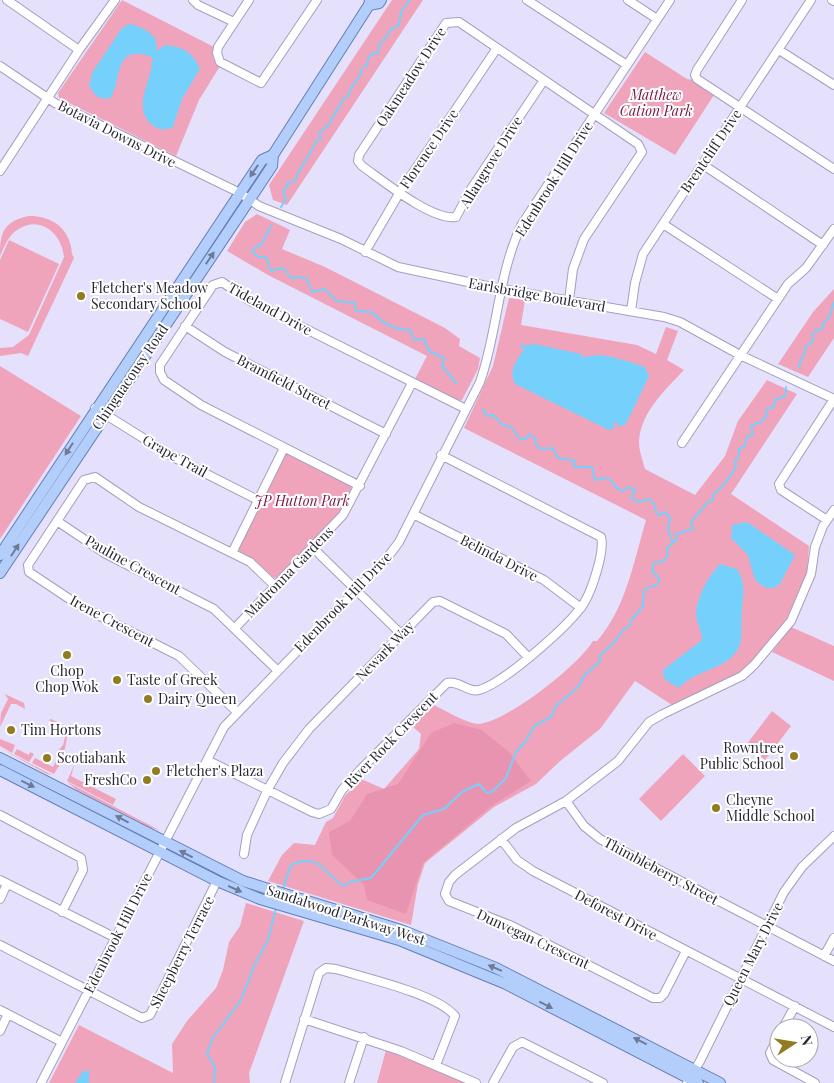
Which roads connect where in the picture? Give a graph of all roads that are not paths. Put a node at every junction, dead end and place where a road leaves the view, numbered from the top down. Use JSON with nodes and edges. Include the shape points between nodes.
{"nodes":[{"id":1,"x":7,"y":0,"type":"edge"},
{"id":2,"x":115,"y":0,"type":"edge"},
{"id":3,"x":193,"y":0,"type":"edge"},
{"id":4,"x":249,"y":0,"type":"edge"},
{"id":5,"x":317,"y":0,"type":"edge"},
{"id":6,"x":381,"y":0,"type":"edge"},
{"id":7,"x":527,"y":0,"type":"edge"},
{"id":8,"x":628,"y":0,"type":"edge"},
{"id":9,"x":670,"y":0,"type":"edge"},
{"id":10,"x":742,"y":0,"type":"edge"},
{"id":11,"x":811,"y":0,"type":"edge"},
{"id":12,"x":369,"y":3,"type":"edge"},
{"id":13,"x":657,"y":19,"type":"junction"},
{"id":14,"x":234,"y":22,"type":"junction"},
{"id":15,"x":497,"y":48,"type":"junction"},
{"id":16,"x":79,"y":50,"type":"junction"},
{"id":17,"x":779,"y":50,"type":"junction"},
{"id":18,"x":626,"y":65,"type":"junction"},
{"id":19,"x":0,"y":66,"type":"edge"},
{"id":20,"x":544,"y":80,"type":"junction"},
{"id":21,"x":834,"y":85,"type":"edge"},
{"id":22,"x":47,"y":99,"type":"junction"},
{"id":23,"x":740,"y":107,"type":"junction"},
{"id":24,"x":594,"y":115,"type":"junction"},
{"id":25,"x":273,"y":154,"type":"junction"},
{"id":26,"x":702,"y":164,"type":"junction"},
{"id":27,"x":834,"y":169,"type":"edge"},
{"id":28,"x":0,"y":171,"type":"edge"},
{"id":29,"x":400,"y":192,"type":"junction"},
{"id":30,"x":240,"y":193,"type":"junction"},
{"id":31,"x":249,"y":199,"type":"junction"},
{"id":32,"x":663,"y":224,"type":"junction"},
{"id":33,"x":834,"y":229,"type":"edge"},
{"id":34,"x":824,"y":245,"type":"junction"},
{"id":35,"x":365,"y":252,"type":"junction"},
{"id":36,"x":503,"y":289,"type":"junction"},
{"id":37,"x":778,"y":299,"type":"junction"},
{"id":38,"x":569,"y":300,"type":"junction"},
{"id":39,"x":630,"y":311,"type":"junction"},
{"id":40,"x":185,"y":326,"type":"junction"},
{"id":41,"x":740,"y":355,"type":"junction"},
{"id":42,"x":412,"y":383,"type":"junction"},
{"id":43,"x":834,"y":399,"type":"edge"},
{"id":44,"x":95,"y":408,"type":"junction"},
{"id":45,"x":466,"y":409,"type":"junction"},
{"id":46,"x":105,"y":415,"type":"junction"},
{"id":47,"x":386,"y":434,"type":"junction"},
{"id":48,"x":682,"y":443,"type":"dead end"},
{"id":49,"x":284,"y":448,"type":"junction"},
{"id":50,"x":441,"y":456,"type":"junction"},
{"id":51,"x":360,"y":486,"type":"junction"},
{"id":52,"x":258,"y":500,"type":"junction"},
{"id":53,"x":834,"y":510,"type":"edge"},
{"id":54,"x":413,"y":514,"type":"junction"},
{"id":55,"x":827,"y":520,"type":"junction"},
{"id":56,"x":57,"y":521,"type":"junction"},
{"id":57,"x":312,"y":547,"type":"junction"},
{"id":58,"x":232,"y":553,"type":"junction"},
{"id":59,"x":0,"y":555,"type":"edge"},
{"id":60,"x":0,"y":573,"type":"edge"},
{"id":61,"x":275,"y":586,"type":"junction"},
{"id":62,"x":356,"y":589,"type":"junction"},
{"id":63,"x":581,"y":608,"type":"junction"},
{"id":64,"x":235,"y":628,"type":"junction"},
{"id":65,"x":400,"y":634,"type":"junction"},
{"id":66,"x":528,"y":657,"type":"junction"},
{"id":67,"x":277,"y":670,"type":"junction"},
{"id":68,"x":237,"y":712,"type":"junction"},
{"id":69,"x":0,"y":758,"type":"edge"},
{"id":70,"x":207,"y":760,"type":"junction"},
{"id":71,"x":0,"y":770,"type":"edge"},
{"id":72,"x":268,"y":789,"type":"junction"},
{"id":73,"x":566,"y":801,"type":"junction"},
{"id":74,"x":1,"y":818,"type":"edge"},
{"id":75,"x":834,"y":836,"type":"edge"},
{"id":76,"x":501,"y":839,"type":"junction"},
{"id":77,"x":162,"y":847,"type":"junction"},
{"id":78,"x":244,"y":854,"type":"dead end"},
{"id":79,"x":217,"y":881,"type":"junction"},
{"id":80,"x":4,"y":882,"type":"edge"},
{"id":81,"x":0,"y":899,"type":"edge"},
{"id":82,"x":306,"y":907,"type":"junction"},
{"id":83,"x":62,"y":912,"type":"junction"},
{"id":84,"x":766,"y":926,"type":"junction"},
{"id":85,"x":116,"y":938,"type":"junction"},
{"id":86,"x":834,"y":938,"type":"edge"},
{"id":87,"x":0,"y":945,"type":"edge"},
{"id":88,"x":686,"y":951,"type":"junction"},
{"id":89,"x":824,"y":956,"type":"junction"},
{"id":90,"x":834,"y":961,"type":"edge"},
{"id":91,"x":741,"y":978,"type":"junction"},
{"id":92,"x":90,"y":989,"type":"junction"},
{"id":93,"x":795,"y":1006,"type":"junction"},
{"id":94,"x":0,"y":1010,"type":"edge"},
{"id":95,"x":8,"y":1014,"type":"junction"},
{"id":96,"x":788,"y":1018,"type":"edge"},
{"id":97,"x":304,"y":1019,"type":"junction"},
{"id":98,"x":834,"y":1027,"type":"edge"},
{"id":99,"x":0,"y":1031,"type":"edge"},
{"id":100,"x":364,"y":1038,"type":"junction"},
{"id":101,"x":62,"y":1042,"type":"junction"},
{"id":102,"x":436,"y":1065,"type":"junction"},
{"id":103,"x":787,"y":1068,"type":"edge"},
{"id":104,"x":693,"y":1078,"type":"edge"},
{"id":105,"x":41,"y":1083,"type":"edge"},
{"id":106,"x":285,"y":1083,"type":"edge"},
{"id":107,"x":349,"y":1083,"type":"edge"},
{"id":108,"x":476,"y":1083,"type":"edge"},
{"id":109,"x":493,"y":1083,"type":"edge"},
{"id":110,"x":603,"y":1083,"type":"edge"},
{"id":111,"x":720,"y":1083,"type":"edge"},
{"id":112,"x":814,"y":1083,"type":"edge"}],
"edges":[{"from":1,"to":16,"type":"street"},
{"from":2,"to":16,"type":"street"},
{"from":3,"to":14,"type":"street"},
{"from":4,"to":14,"type":"street"},
{"from":5,"to":14,"type":"street","via":[[261,82],[218,58],[218,47]]},
{"from":6,"to":12,"type":"main road","name":"Chinguacousy Road"},
{"from":7,"to":18,"type":"street"},
{"from":8,"to":13,"type":"street"},
{"from":9,"to":13,"type":"street","name":"Edenbrook Hill Drive"},
{"from":10,"to":23,"type":"street","via":[[695,75]]},
{"from":11,"to":17,"type":"street","name":"Brentcliff Drive"},
{"from":12,"to":25,"type":"main road","name":"Chinguacousy Road"},
{"from":13,"to":18,"type":"street","name":"Edenbrook Hill Drive"},
{"from":15,"to":20,"type":"street","name":"Oakmeadow Drive"},
{"from":15,"to":29,"type":"street","name":"Florence Drive"},
{"from":15,"to":29,"type":"street","name":"Oakmeadow Drive","via":[[459,22],[446,23],[359,155],[358,161],[362,166]]},
{"from":16,"to":22,"type":"street"},
{"from":17,"to":21,"type":"street"},
{"from":17,"to":23,"type":"street","name":"Brentcliff Drive"},
{"from":18,"to":24,"type":"street","name":"Edenbrook Hill Drive"},
{"from":19,"to":22,"type":"street","name":"Botavia Downs Drive"},
{"from":20,"to":24,"type":"street","name":"Oakmeadow Drive"},
{"from":20,"to":29,"type":"street","name":"Allangrove Drive","via":[[471,189],[456,217],[437,214]]},
{"from":22,"to":28,"type":"street"},
{"from":22,"to":30,"type":"street","name":"Botavia Downs Drive"},
{"from":23,"to":26,"type":"street","name":"Brentcliff Drive"},
{"from":23,"to":27,"type":"street"},
{"from":24,"to":36,"type":"street","name":"Edenbrook Hill Drive","via":[[522,224],[512,248]]},
{"from":24,"to":38,"type":"street","name":"Oakmeadow Drive","via":[[638,144],[642,152],[584,239],[573,269]]},
{"from":25,"to":30,"type":"main road","name":"Chinguacousy Road","one_way":true,"via":[[262,160]]},
{"from":25,"to":31,"type":"main road","name":"Chinguacousy Road","via":[[272,166]]},
{"from":26,"to":32,"type":"street","name":"Brentcliff Drive"},
{"from":26,"to":34,"type":"street"},
{"from":29,"to":35,"type":"street","name":"Florence Drive"},
{"from":30,"to":31,"type":"street","name":"Earlsbridge Boulevard"},
{"from":30,"to":44,"type":"main road","name":"Chinguacousy Road"},
{"from":31,"to":35,"type":"street","name":"Earlsbridge Boulevard"},
{"from":46,"to":31,"type":"main road","name":"Chinguacousy Road","one_way":true},
{"from":32,"to":37,"type":"street"},
{"from":32,"to":39,"type":"street","name":"Brentcliff Drive","via":[[643,254]]},
{"from":33,"to":34,"type":"street"},
{"from":34,"to":37,"type":"street"},
{"from":35,"to":36,"type":"street","name":"Earlsbridge Boulevard","via":[[420,274]]},
{"from":36,"to":38,"type":"street","name":"Earlsbridge Boulevard"},
{"from":36,"to":45,"type":"street","name":"Edenbrook Hill Drive","via":[[488,360]]},
{"from":37,"to":41,"type":"street"},
{"from":38,"to":39,"type":"street","name":"Earlsbridge Boulevard"},
{"from":39,"to":41,"type":"street","name":"Earlsbridge Boulevard","via":[[680,322]]},
{"from":40,"to":42,"type":"street","name":"Tideland Drive","via":[[213,285],[222,282],[250,301]]},
{"from":40,"to":47,"type":"street","name":"Bramfield Street","via":[[225,352]]},
{"from":40,"to":49,"type":"street","name":"Tideland Drive","via":[[160,365],[164,380],[201,405]]},
{"from":41,"to":43,"type":"street","name":"Earlsbridge Boulevard"},
{"from":41,"to":48,"type":"street"},
{"from":42,"to":45,"type":"street","name":"Tideland Drive"},
{"from":42,"to":47,"type":"street","name":"Madronna Gardens"},
{"from":43,"to":55,"type":"street","via":[[779,484],[781,490]]},
{"from":44,"to":46,"type":"street","name":"Grape Trail"},
{"from":44,"to":59,"type":"main road","name":"Chinguacousy Road","one_way":true},
{"from":45,"to":50,"type":"street","name":"Edenbrook Hill Drive"},
{"from":46,"to":52,"type":"street","name":"Grape Trail","via":[[175,458]]},
{"from":60,"to":46,"type":"main road","name":"Chinguacousy Road","one_way":true},
{"from":47,"to":51,"type":"street","name":"Madronna Gardens"},
{"from":49,"to":51,"type":"street","name":"Tideland Drive"},
{"from":49,"to":52,"type":"street"},
{"from":50,"to":54,"type":"street","name":"Edenbrook Hill Drive"},
{"from":50,"to":63,"type":"street","name":"River Rock Crescent","via":[[601,537],[603,545],[594,579]]},
{"from":51,"to":57,"type":"street","name":"Madronna Gardens","via":[[343,515]]},
{"from":52,"to":58,"type":"street"},
{"from":53,"to":55,"type":"street","name":"Dunvegan Crescent"},
{"from":54,"to":62,"type":"street","name":"Edenbrook Hill Drive","via":[[399,542]]},
{"from":54,"to":63,"type":"street","name":"Belinda Drive","via":[[544,580]]},
{"from":55,"to":73,"type":"street","name":"Dunvegan Crescent","via":[[815,547],[809,581],[791,621],[754,665],[742,676],[649,722],[618,761]]},
{"from":56,"to":58,"type":"street","via":[[84,480],[95,477],[139,507]]},
{"from":56,"to":64,"type":"street","name":"Pauline Crescent","via":[[106,554],[214,609]]},
{"from":56,"to":68,"type":"street","name":"Irene Crescent","via":[[28,565],[29,572],[80,606],[179,656]]},
{"from":57,"to":61,"type":"street","name":"Madronna Gardens"},
{"from":57,"to":62,"type":"street"},
{"from":58,"to":61,"type":"street","via":[[250,562]]},
{"from":61,"to":64,"type":"street","name":"Madronna Gardens"},
{"from":62,"to":65,"type":"street"},
{"from":62,"to":67,"type":"street","name":"Edenbrook Hill Drive"},
{"from":63,"to":66,"type":"street","name":"River Rock Crescent"},
{"from":64,"to":67,"type":"street","name":"Pauline Crescent"},
{"from":65,"to":66,"type":"street","name":"Newark Way","via":[[433,602],[440,601],[506,634]]},
{"from":65,"to":72,"type":"street","name":"Newark Way","via":[[309,729]]},
{"from":66,"to":72,"type":"street","name":"River Rock Crescent","via":[[481,689],[472,690],[456,682],[447,683],[360,770],[326,813],[312,812]]},
{"from":67,"to":68,"type":"street","name":"Edenbrook Hill Drive"},
{"from":68,"to":70,"type":"street","name":"Edenbrook Hill Drive","via":[[221,732]]},
{"from":77,"to":69,"type":"main road","name":"Sandalwood Parkway West","one_way":true},
{"from":70,"to":72,"type":"street","name":"River Rock Crescent"},
{"from":70,"to":77,"type":"street","name":"Edenbrook Hill Drive"},
{"from":71,"to":77,"type":"main road","name":"Sandalwood Parkway West","one_way":true},
{"from":72,"to":78,"type":"street","name":"Newark Way","via":[[247,835]]},
{"from":73,"to":76,"type":"street","name":"Dunvegan Crescent"},
{"from":73,"to":84,"type":"street","name":"Thimbleberry Street","via":[[584,826],[600,839]]},
{"from":74,"to":83,"type":"street","via":[[82,858],[83,870]]},
{"from":75,"to":84,"type":"street","name":"Queen Mary Drive","via":[[794,878]]},
{"from":76,"to":88,"type":"street","name":"Deforest Drive","via":[[517,860],[533,871]]},
{"from":76,"to":88,"type":"street","name":"Dunvegan Crescent","via":[[449,882],[445,894],[449,901],[512,926],[653,998],[664,994]]},
{"from":77,"to":79,"type":"main road","name":"Sandalwood Parkway West"},
{"from":82,"to":77,"type":"main road","name":"Sandalwood Parkway West","one_way":true},
{"from":77,"to":85,"type":"street","name":"Edenbrook Hill Drive"},
{"from":79,"to":82,"type":"main road","name":"Sandalwood Parkway West","one_way":true,"via":[[260,899]]},
{"from":79,"to":92,"type":"street","name":"Sheepberry Terrace","via":[[150,1015],[142,1018]]},
{"from":80,"to":81,"type":"street"},
{"from":80,"to":83,"type":"street"},
{"from":82,"to":104,"type":"main road","name":"Sandalwood Parkway West","via":[[402,930],[496,968]]},
{"from":83,"to":85,"type":"street"},
{"from":84,"to":89,"type":"street","name":"Thimbleberry Street"},
{"from":84,"to":91,"type":"street","name":"Queen Mary Drive"},
{"from":85,"to":92,"type":"street","name":"Edenbrook Hill Drive"},
{"from":86,"to":89,"type":"street"},
{"from":87,"to":92,"type":"street","name":"Sheepberry Terrace"},
{"from":88,"to":91,"type":"street","name":"Deforest Drive"},
{"from":89,"to":90,"type":"street","name":"Thimbleberry Street"},
{"from":91,"to":93,"type":"street","name":"Deforest Drive"},
{"from":91,"to":104,"type":"street","name":"Queen Mary Drive"},
{"from":92,"to":101,"type":"street","name":"Edenbrook Hill Drive"},
{"from":93,"to":96,"type":"street"},
{"from":93,"to":98,"type":"street","name":"Deforest Drive"},
{"from":94,"to":95,"type":"street"},
{"from":95,"to":99,"type":"street"},
{"from":95,"to":101,"type":"street"},
{"from":97,"to":100,"type":"street"},
{"from":97,"to":102,"type":"street","via":[[319,973],[326,968],[399,988],[448,1008],[455,1016]]},
{"from":97,"to":106,"type":"street"},
{"from":100,"to":102,"type":"street"},
{"from":100,"to":107,"type":"street"},
{"from":101,"to":105,"type":"street","name":"Edenbrook Hill Drive"},
{"from":102,"to":108,"type":"street"},
{"from":103,"to":112,"type":"street"},
{"from":104,"to":111,"type":"main road","name":"Sandalwood Parkway West"},
{"from":109,"to":110,"type":"street","via":[[513,1047],[522,1042]]}]}
